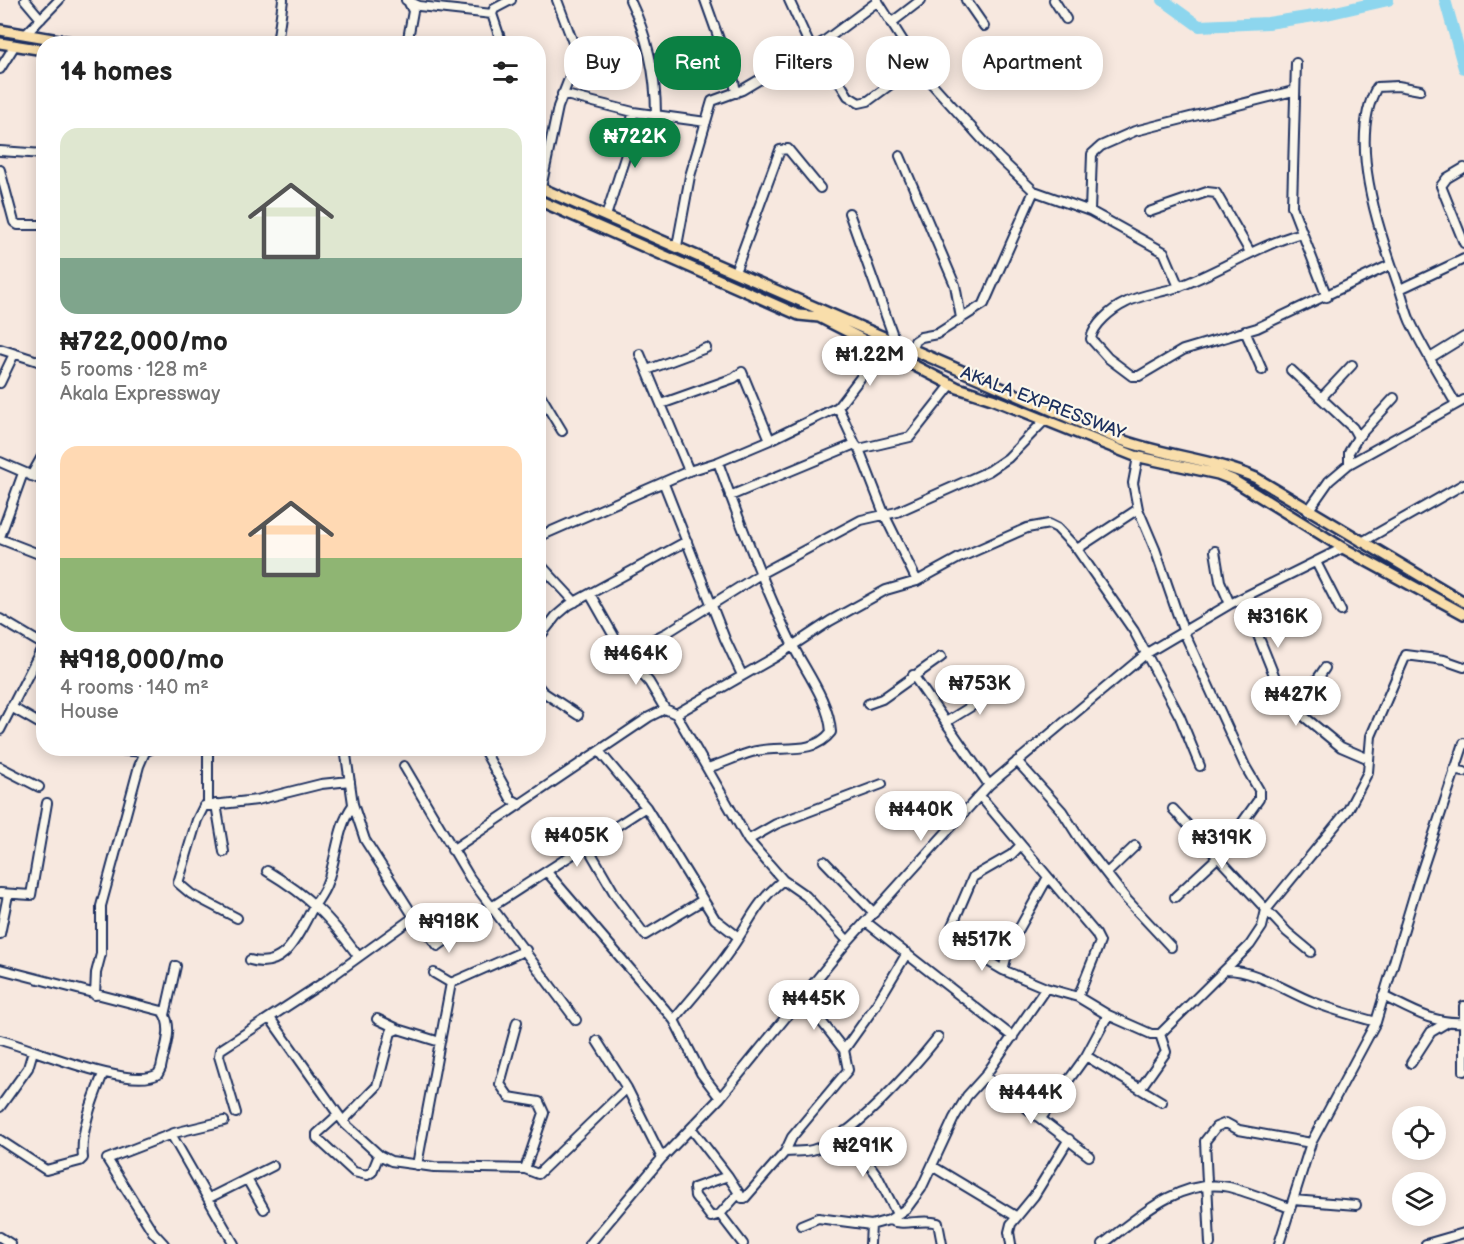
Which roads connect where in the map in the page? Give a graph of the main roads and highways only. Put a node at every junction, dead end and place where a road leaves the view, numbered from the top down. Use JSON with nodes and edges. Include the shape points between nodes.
{"nodes":[{"id":1,"x":0,"y":30,"type":"edge"},
{"id":2,"x":37,"y":36,"type":"edge"},
{"id":3,"x":0,"y":43,"type":"edge"},
{"id":4,"x":36,"y":49,"type":"edge"},
{"id":5,"x":546,"y":190,"type":"edge"},
{"id":6,"x":546,"y":204,"type":"edge"},
{"id":7,"x":933,"y":356,"type":"junction"},
{"id":8,"x":956,"y":368,"type":"junction"},
{"id":9,"x":924,"y":372,"type":"junction"},
{"id":10,"x":954,"y":386,"type":"junction"},
{"id":11,"x":1464,"y":602,"type":"edge"},
{"id":12,"x":1464,"y":614,"type":"edge"}],
"edges":[{"from":1,"to":2,"type":"main road"},
{"from":3,"to":4,"type":"main road"},
{"from":5,"to":7,"type":"main road","name":"AKALA EXPRESSWAY"},
{"from":6,"to":9,"type":"main road","name":"AKALA EXPRESSWAY","via":[[799,315],[819,317]]},
{"from":7,"to":8,"type":"main road","name":"AKALA EXPRESSWAY"},
{"from":7,"to":9,"type":"main road"},
{"from":8,"to":10,"type":"main road"},
{"from":8,"to":11,"type":"main road","name":"AKALA EXPRESSWAY","via":[[1154,452],[1232,467],[1256,478]]},
{"from":9,"to":10,"type":"main road","name":"AKALA EXPRESSWAY"},
{"from":10,"to":12,"type":"main road","name":"AKALA EXPRESSWAY","via":[[1138,457],[1233,480],[1343,548]]}]}
